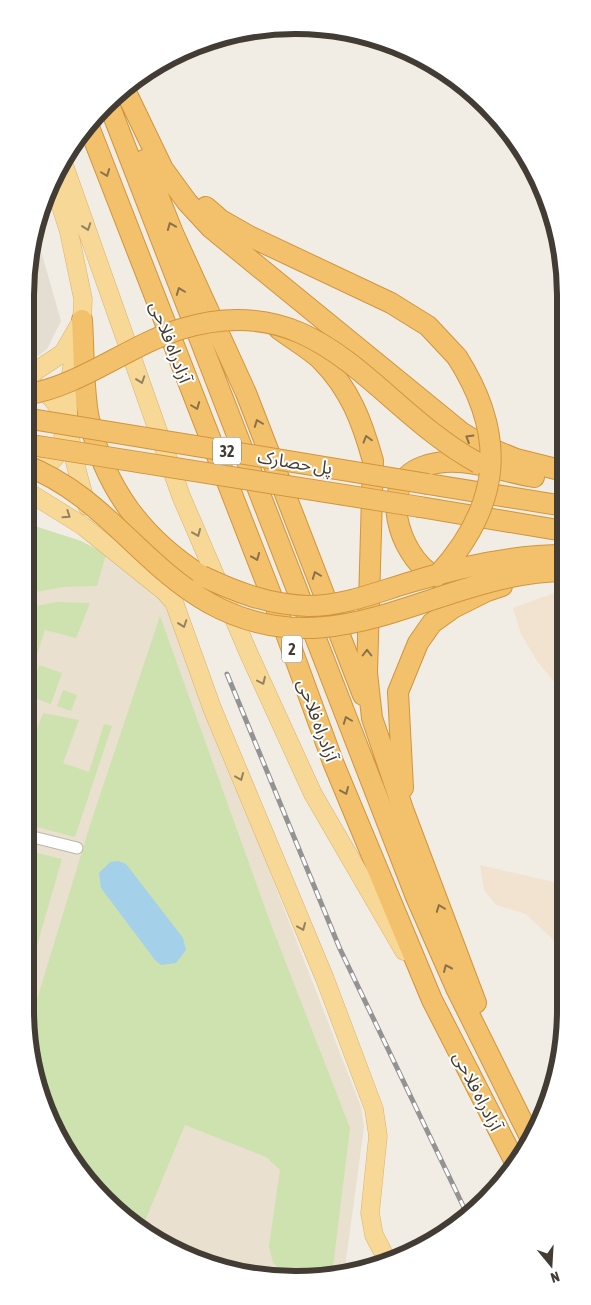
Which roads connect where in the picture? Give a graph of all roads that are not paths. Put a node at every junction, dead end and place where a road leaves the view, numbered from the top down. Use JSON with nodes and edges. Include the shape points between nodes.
{"nodes":[{"id":1,"x":127,"y":95,"type":"edge"},
{"id":2,"x":119,"y":102,"type":"edge"},
{"id":3,"x":111,"y":109,"type":"edge"},
{"id":4,"x":91,"y":132,"type":"edge"},
{"id":5,"x":163,"y":169,"type":"junction"},
{"id":6,"x":66,"y":170,"type":"edge"},
{"id":7,"x":56,"y":191,"type":"edge"},
{"id":8,"x":82,"y":320,"type":"junction"},
{"id":9,"x":267,"y":321,"type":"junction"},
{"id":10,"x":34,"y":374,"type":"edge"},
{"id":11,"x":34,"y":386,"type":"edge"},
{"id":12,"x":34,"y":392,"type":"edge"},
{"id":13,"x":34,"y":419,"type":"edge"},
{"id":14,"x":34,"y":445,"type":"edge"},
{"id":15,"x":478,"y":463,"type":"junction"},
{"id":16,"x":34,"y":468,"type":"edge"},
{"id":17,"x":34,"y":468,"type":"edge"},
{"id":18,"x":557,"y":469,"type":"edge"},
{"id":19,"x":557,"y":481,"type":"edge"},
{"id":20,"x":34,"y":495,"type":"edge"},
{"id":21,"x":557,"y":505,"type":"edge"},
{"id":22,"x":557,"y":530,"type":"edge"},
{"id":23,"x":103,"y":542,"type":"junction"},
{"id":24,"x":557,"y":555,"type":"edge"},
{"id":25,"x":557,"y":572,"type":"edge"},
{"id":26,"x":557,"y":579,"type":"edge"},
{"id":27,"x":487,"y":591,"type":"junction"},
{"id":28,"x":393,"y":612,"type":"junction"},
{"id":29,"x":372,"y":718,"type":"junction"},
{"id":30,"x":404,"y":812,"type":"junction"},
{"id":31,"x":34,"y":837,"type":"edge"},
{"id":32,"x":77,"y":848,"type":"dead end"},
{"id":33,"x":432,"y":1000,"type":"junction"},
{"id":34,"x":520,"y":1117,"type":"junction"},
{"id":35,"x":527,"y":1131,"type":"edge"},
{"id":36,"x":512,"y":1156,"type":"edge"},
{"id":37,"x":385,"y":1255,"type":"edge"}],
"edges":[{"from":1,"to":5,"type":"highway"},
{"from":29,"to":2,"type":"highway","one_way":true,"via":[[246,392]]},
{"from":34,"to":3,"type":"highway","name":"آزادراه فلاحی","number":"2","one_way":true,"via":[[464,1005],[416,897]]},
{"from":4,"to":33,"type":"highway","name":"آزادراه فلاحی","number":"2","one_way":true,"via":[[333,762]]},
{"from":18,"to":5,"type":"highway","one_way":true,"via":[[516,459],[460,432],[211,228]]},
{"from":5,"to":28,"type":"highway","bridge":true,"via":[[221,220],[391,302],[428,326],[458,357],[473,381],[487,420],[492,452],[489,481],[472,528],[450,562],[427,586]]},
{"from":6,"to":33,"type":"main road","one_way":true,"via":[[181,496],[245,645],[313,794]]},
{"from":7,"to":8,"type":"main road","via":[[69,232],[83,298]]},
{"from":8,"to":10,"type":"main road","via":[[63,353]]},
{"from":8,"to":23,"type":"main road","via":[[68,396],[70,439],[86,505]]},
{"from":8,"to":24,"type":"highway","bridge":true,"via":[[89,417],[111,481],[130,512],[145,528],[176,558],[202,576],[259,599],[309,606],[363,598],[409,582],[501,559]]},
{"from":9,"to":12,"type":"highway","bridge":true,"via":[[216,321],[182,329],[150,340],[78,378]]},
{"from":9,"to":15,"type":"highway","bridge":true,"via":[[332,348],[422,426]]},
{"from":29,"to":9,"type":"highway","one_way":true,"via":[[367,673],[367,614],[373,461],[358,412],[341,384],[319,358]]},
{"from":11,"to":16,"type":"main road","via":[[54,400],[62,417],[64,440],[49,463]]},
{"from":13,"to":21,"type":"highway","name":"پل حصارک","number":"32","bridge":true},
{"from":14,"to":22,"type":"highway","name":"پل حصارک","number":"32","bridge":true},
{"from":15,"to":19,"type":"highway"},
{"from":15,"to":27,"type":"highway","via":[[438,463],[408,474],[401,485],[396,508],[406,543],[415,560],[431,574],[457,586]]},
{"from":17,"to":28,"type":"highway","bridge":true,"via":[[86,499],[180,583],[229,612],[258,622],[299,629],[338,627]]},
{"from":20,"to":23,"type":"main road","one_way":true},
{"from":23,"to":37,"type":"main road","one_way":true,"via":[[174,602],[212,708],[325,979],[374,1110],[378,1136],[370,1213],[374,1235]]},
{"from":25,"to":28,"type":"highway","bridge":true,"via":[[504,577]]},
{"from":26,"to":27,"type":"highway","via":[[520,582]]},
{"from":27,"to":30,"type":"highway","via":[[432,623],[418,643],[398,692]]},
{"from":29,"to":30,"type":"highway"},
{"from":34,"to":30,"type":"highway","one_way":true},
{"from":31,"to":32,"type":"street"},
{"from":33,"to":36,"type":"highway","name":"آزادراه فلاحی","number":"2"},
{"from":34,"to":35,"type":"highway","name":"آزادراه فلاحی","number":"2"}]}
